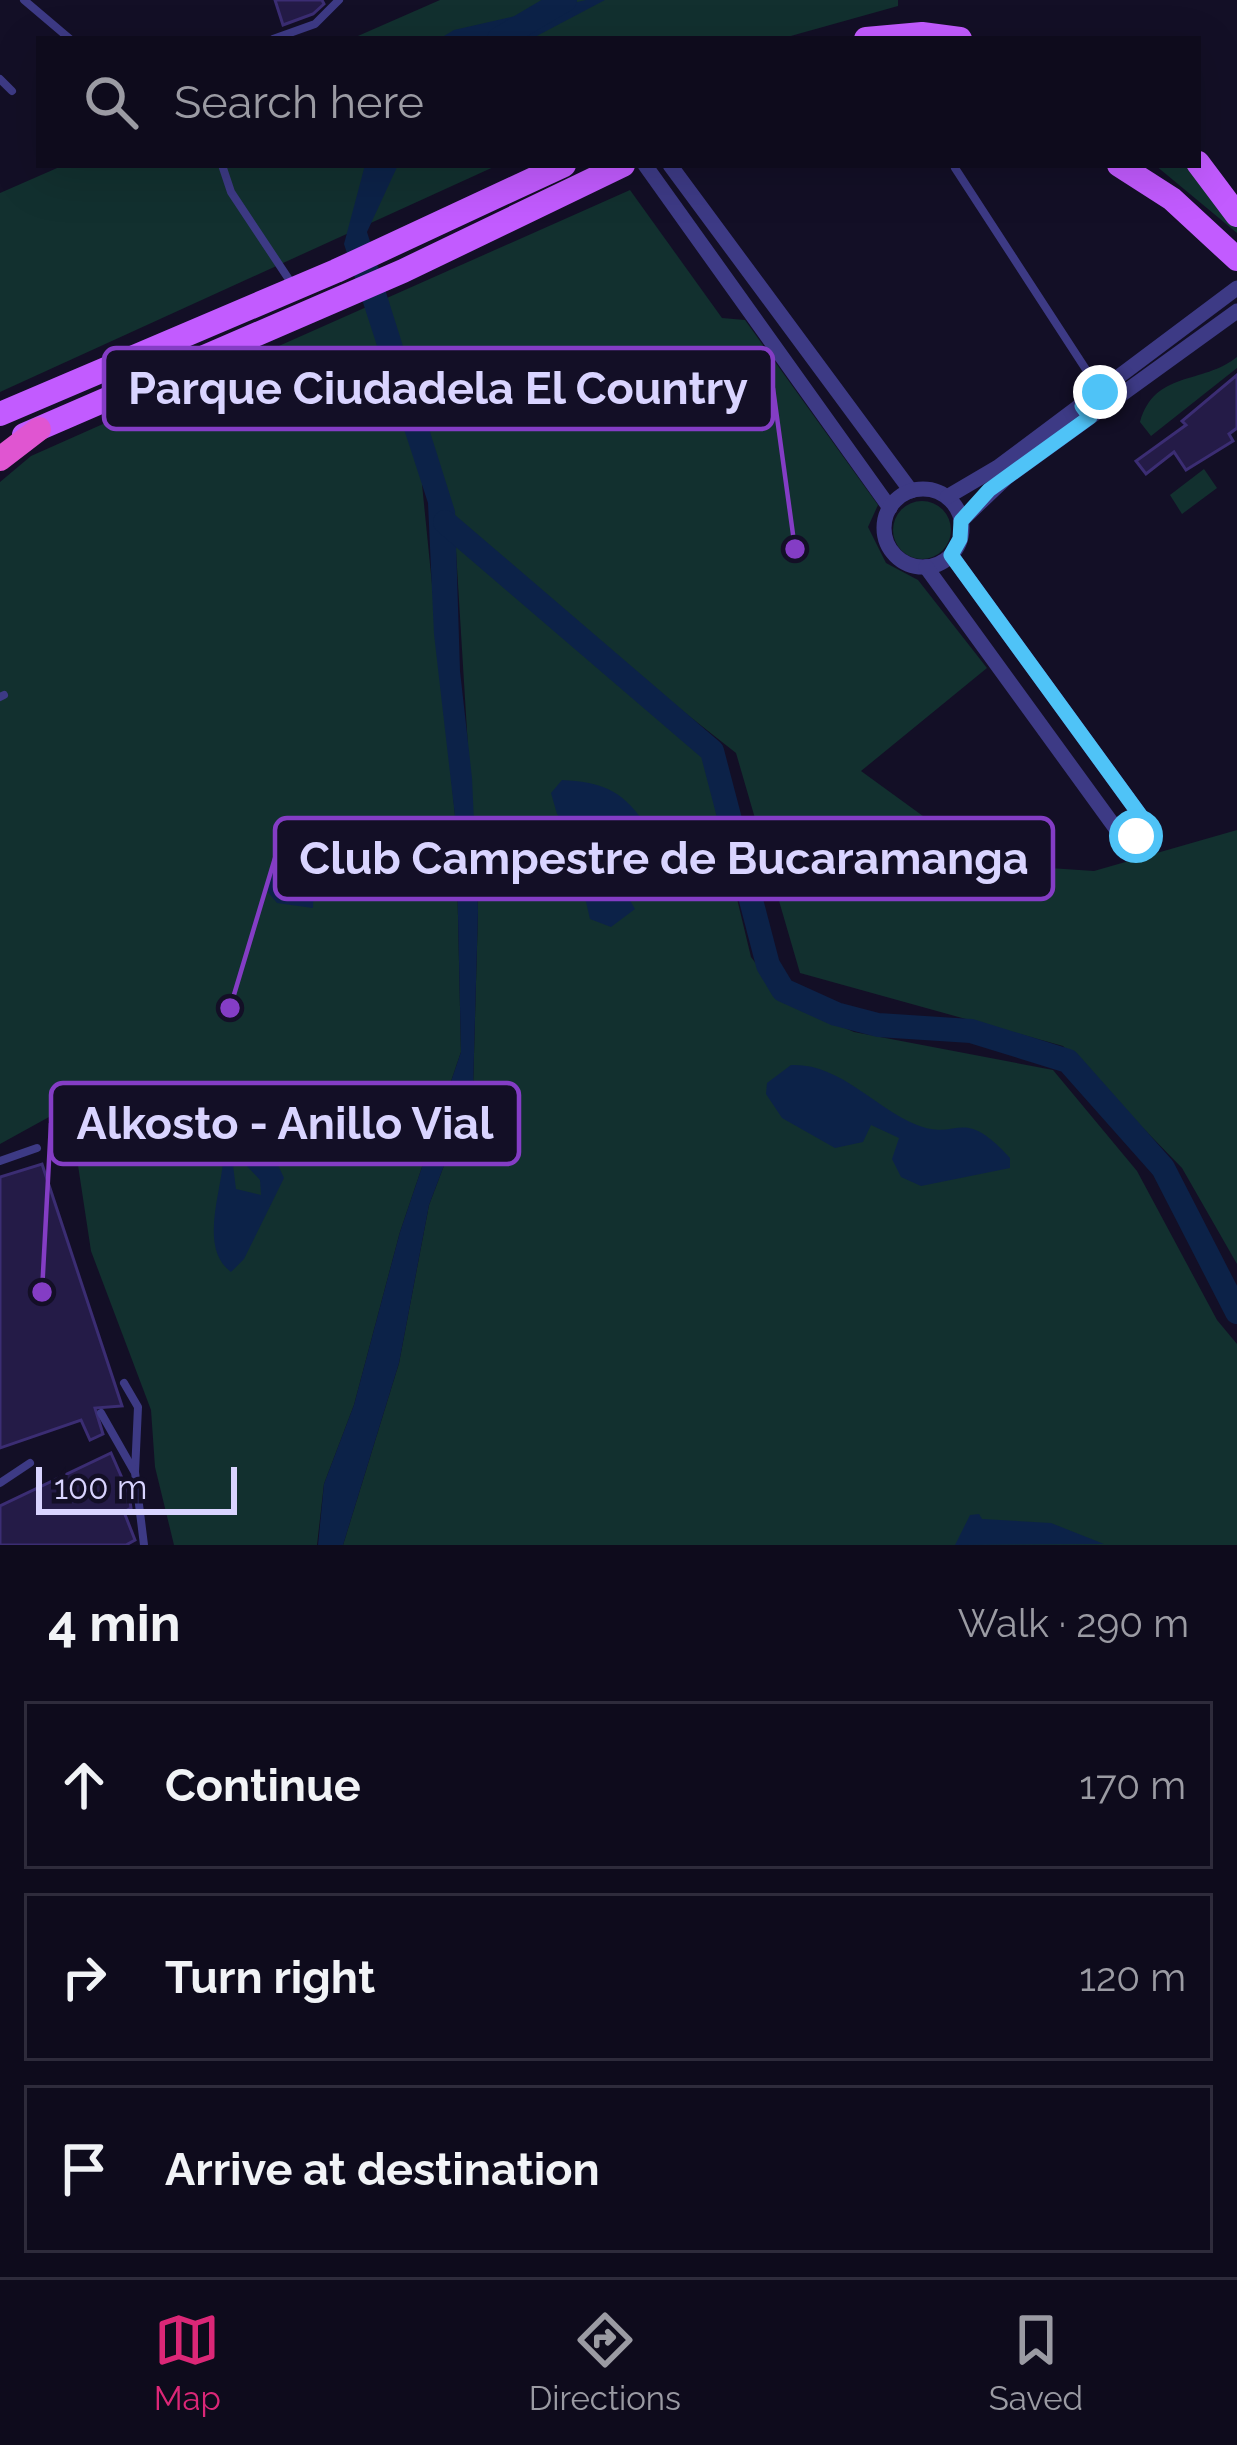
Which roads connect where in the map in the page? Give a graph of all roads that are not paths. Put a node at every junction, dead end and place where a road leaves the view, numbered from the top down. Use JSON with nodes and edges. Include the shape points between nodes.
{"nodes":[{"id":1,"x":24,"y":0,"type":"edge"},
{"id":2,"x":339,"y":0,"type":"edge"},
{"id":3,"x":66,"y":36,"type":"edge"},
{"id":4,"x":281,"y":36,"type":"edge"},
{"id":5,"x":900,"y":36,"type":"edge"},
{"id":6,"x":937,"y":36,"type":"edge"},
{"id":7,"x":0,"y":80,"type":"edge"},
{"id":8,"x":12,"y":91,"type":"dead end"},
{"id":9,"x":1201,"y":167,"type":"edge"},
{"id":10,"x":222,"y":168,"type":"edge"},
{"id":11,"x":558,"y":168,"type":"edge"},
{"id":12,"x":617,"y":168,"type":"edge"},
{"id":13,"x":647,"y":168,"type":"edge"},
{"id":14,"x":672,"y":168,"type":"edge"},
{"id":15,"x":955,"y":168,"type":"edge"},
{"id":16,"x":1124,"y":168,"type":"edge"},
{"id":17,"x":1237,"y":214,"type":"edge"},
{"id":18,"x":1237,"y":259,"type":"edge"},
{"id":19,"x":295,"y":287,"type":"junction"},
{"id":20,"x":1237,"y":288,"type":"edge"},
{"id":21,"x":1237,"y":310,"type":"edge"},
{"id":22,"x":1100,"y":392,"type":"junction"},
{"id":23,"x":1086,"y":411,"type":"junction"},
{"id":24,"x":0,"y":414,"type":"edge"},
{"id":25,"x":39,"y":429,"type":"junction"},
{"id":26,"x":0,"y":445,"type":"edge"},
{"id":27,"x":0,"y":459,"type":"edge"},
{"id":28,"x":911,"y":491,"type":"junction"},
{"id":29,"x":947,"y":497,"type":"junction"},
{"id":30,"x":890,"y":508,"type":"junction"},
{"id":31,"x":961,"y":521,"type":"junction"},
{"id":32,"x":951,"y":555,"type":"junction"},
{"id":33,"x":926,"y":567,"type":"junction"},
{"id":34,"x":37,"y":1148,"type":"dead end"},
{"id":35,"x":0,"y":1162,"type":"edge"},
{"id":36,"x":124,"y":1383,"type":"dead end"},
{"id":37,"x":101,"y":1413,"type":"dead end"},
{"id":38,"x":30,"y":1463,"type":"dead end"},
{"id":39,"x":135,"y":1472,"type":"junction"},
{"id":40,"x":0,"y":1483,"type":"edge"},
{"id":41,"x":144,"y":1545,"type":"edge"}],
"edges":[{"from":1,"to":3,"type":"lane"},
{"from":2,"to":4,"type":"lane","via":[[315,24]]},
{"from":5,"to":6,"type":"main road"},
{"from":7,"to":8,"type":"lane"},
{"from":9,"to":17,"type":"main road"},
{"from":10,"to":19,"type":"lane"},
{"from":11,"to":19,"type":"main road"},
{"from":12,"to":25,"type":"main road"},
{"from":13,"to":30,"type":"street"},
{"from":14,"to":28,"type":"street"},
{"from":15,"to":22,"type":"lane"},
{"from":16,"to":18,"type":"main road","via":[[1172,199]]},
{"from":19,"to":24,"type":"main road"},
{"from":20,"to":22,"type":"street"},
{"from":21,"to":23,"type":"street"},
{"from":22,"to":23,"type":"street"},
{"from":23,"to":29,"type":"street"},
{"from":23,"to":31,"type":"street"},
{"from":25,"to":26,"type":"main road"},
{"from":25,"to":27,"type":"highway"},
{"from":28,"to":29,"type":"street"},
{"from":28,"to":30,"type":"street"},
{"from":29,"to":31,"type":"street"},
{"from":30,"to":33,"type":"street","via":[[884,526],[892,552]]},
{"from":31,"to":32,"type":"street"},
{"from":32,"to":33,"type":"street"},
{"from":32,"to":33,"type":"street","via":[[1140,815],[1136,836],[1122,837]]},
{"from":34,"to":35,"type":"lane"},
{"from":36,"to":39,"type":"lane","via":[[138,1407]]},
{"from":37,"to":39,"type":"lane"},
{"from":38,"to":40,"type":"lane"},
{"from":39,"to":41,"type":"lane"}]}
